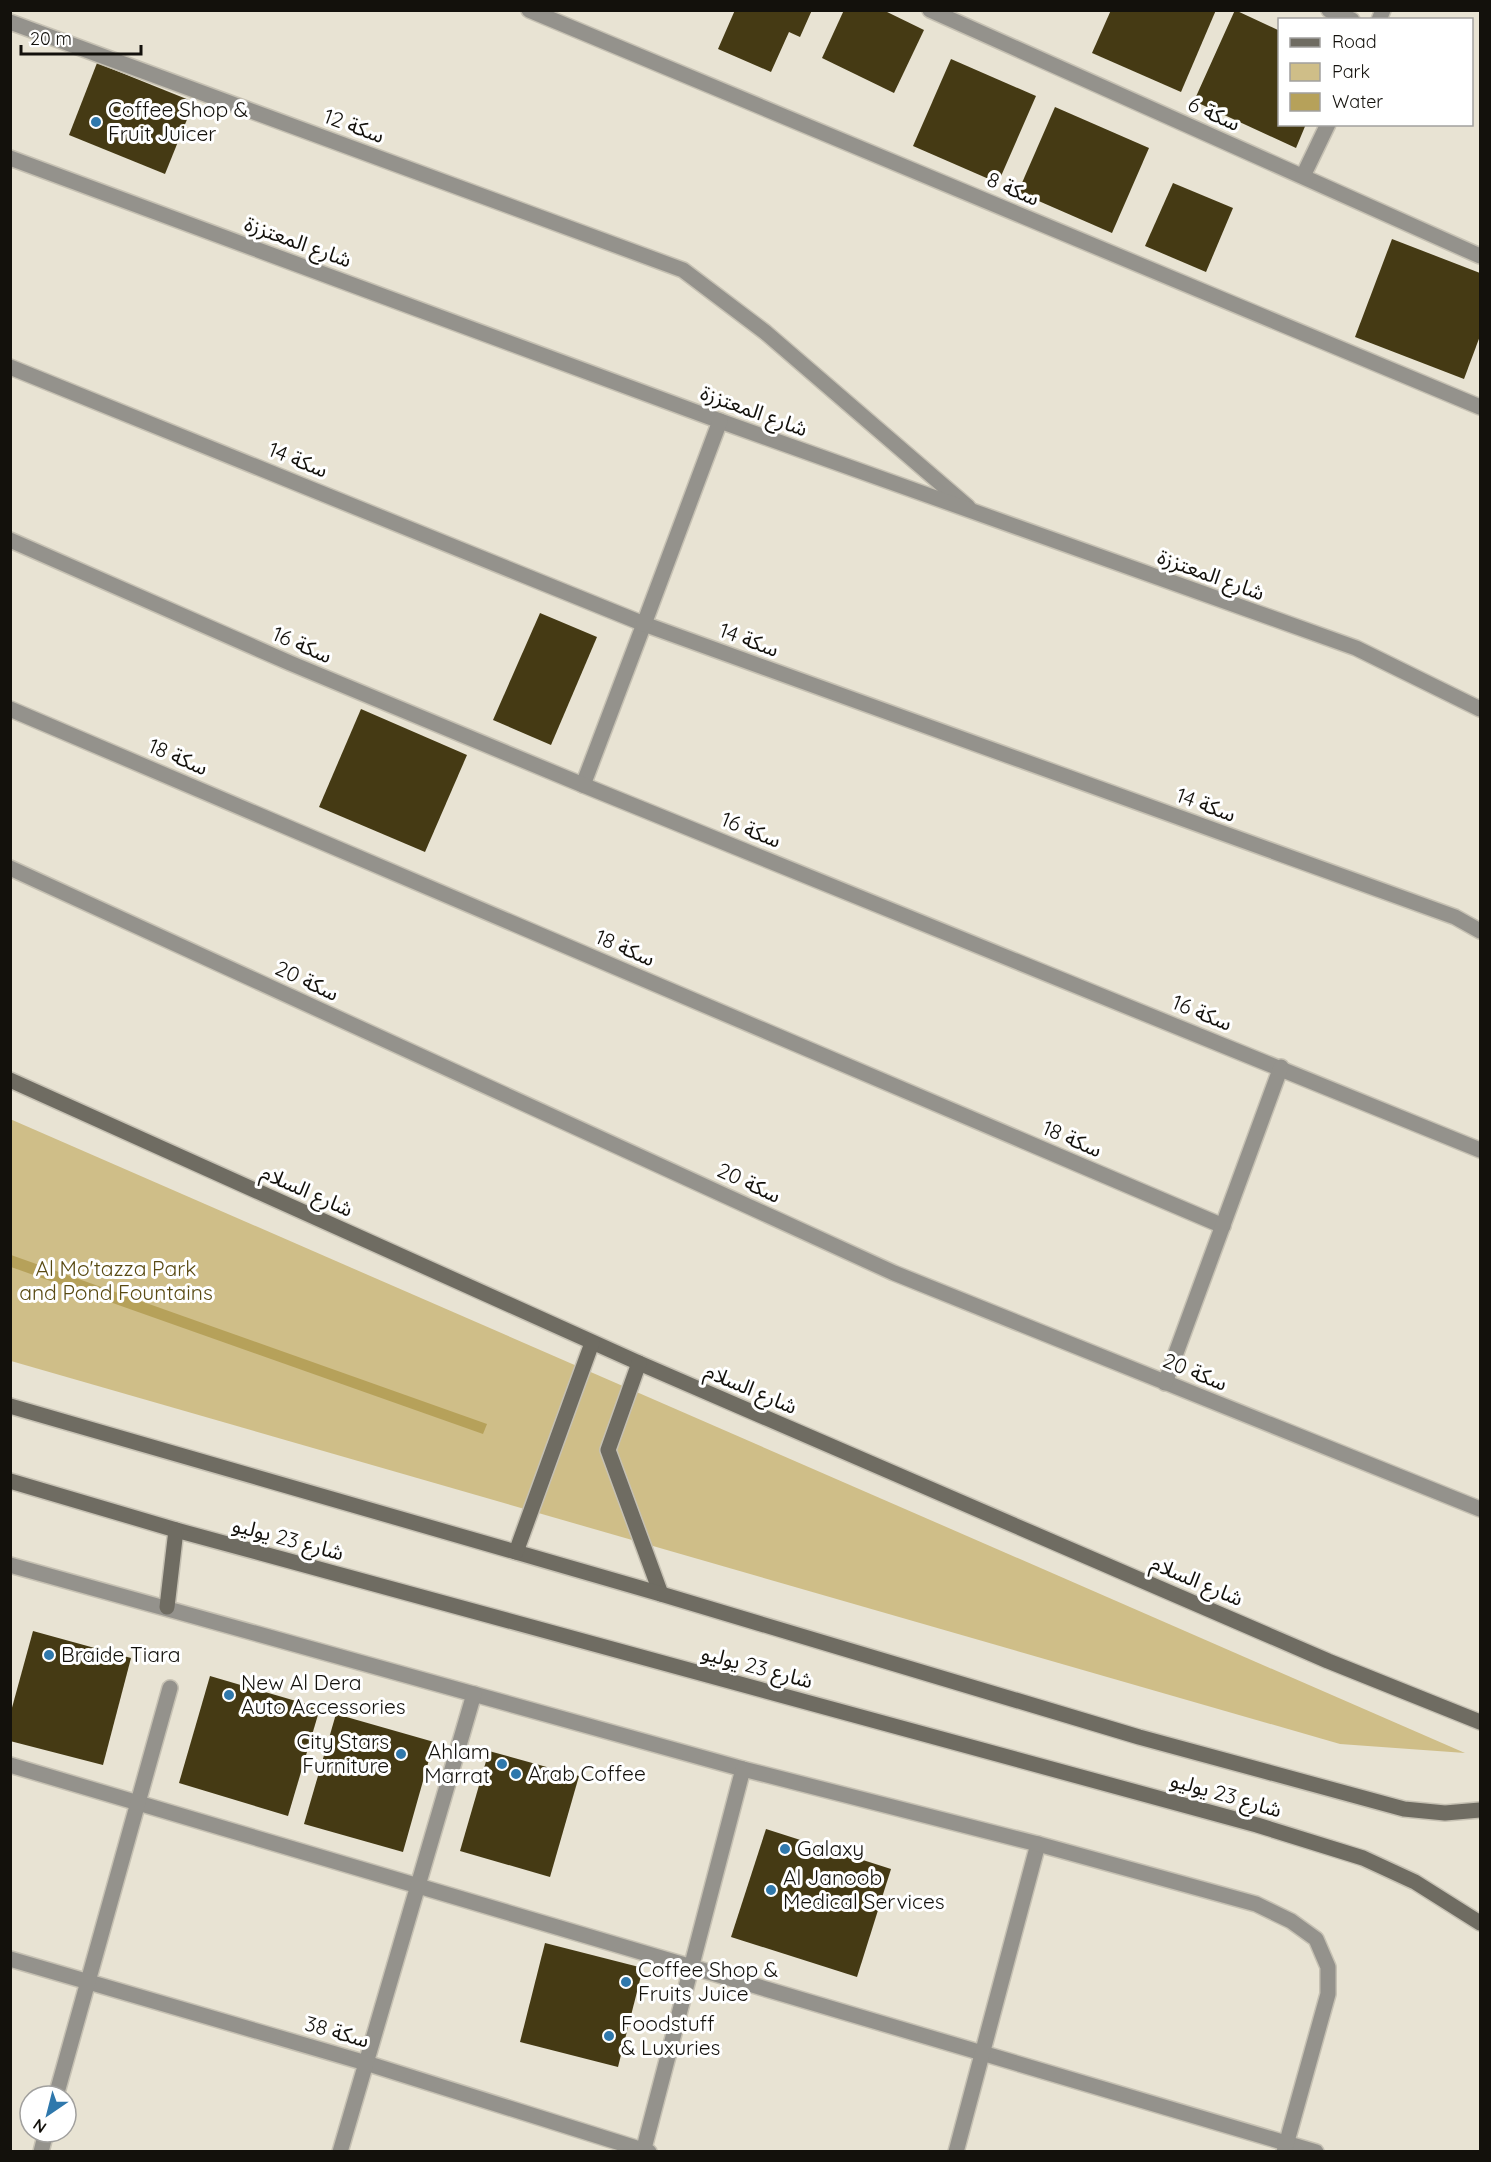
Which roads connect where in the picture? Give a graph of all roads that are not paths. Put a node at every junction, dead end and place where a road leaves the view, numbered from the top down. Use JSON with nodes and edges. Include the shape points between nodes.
{"nodes":[{"id":1,"x":529,"y":10,"type":"edge"},
{"id":2,"x":930,"y":10,"type":"edge"},
{"id":3,"x":1329,"y":10,"type":"edge"},
{"id":4,"x":1347,"y":18,"type":"edge"},
{"id":5,"x":10,"y":22,"type":"edge"},
{"id":6,"x":1327,"y":126,"type":"edge"},
{"id":7,"x":10,"y":158,"type":"edge"},
{"id":8,"x":1303,"y":176,"type":"junction"},
{"id":9,"x":1480,"y":256,"type":"edge"},
{"id":10,"x":10,"y":367,"type":"edge"},
{"id":11,"x":1480,"y":407,"type":"edge"},
{"id":12,"x":720,"y":421,"type":"junction"},
{"id":13,"x":975,"y":513,"type":"junction"},
{"id":14,"x":10,"y":540,"type":"edge"},
{"id":15,"x":644,"y":624,"type":"junction"},
{"id":16,"x":10,"y":709,"type":"edge"},
{"id":17,"x":1480,"y":709,"type":"edge"},
{"id":18,"x":584,"y":785,"type":"junction"},
{"id":19,"x":10,"y":868,"type":"edge"},
{"id":20,"x":1480,"y":931,"type":"edge"},
{"id":21,"x":1281,"y":1067,"type":"junction"},
{"id":22,"x":10,"y":1080,"type":"edge"},
{"id":23,"x":1480,"y":1150,"type":"edge"},
{"id":24,"x":1223,"y":1226,"type":"junction"},
{"id":25,"x":592,"y":1342,"type":"junction"},
{"id":26,"x":639,"y":1363,"type":"junction"},
{"id":27,"x":1165,"y":1383,"type":"junction"},
{"id":28,"x":10,"y":1407,"type":"edge"},
{"id":29,"x":10,"y":1481,"type":"edge"},
{"id":30,"x":1480,"y":1509,"type":"edge"},
{"id":31,"x":176,"y":1530,"type":"junction"},
{"id":32,"x":516,"y":1552,"type":"junction"},
{"id":33,"x":10,"y":1565,"type":"edge"},
{"id":34,"x":661,"y":1594,"type":"junction"},
{"id":35,"x":167,"y":1607,"type":"junction"},
{"id":36,"x":170,"y":1688,"type":"dead end"},
{"id":37,"x":474,"y":1694,"type":"junction"},
{"id":38,"x":1480,"y":1722,"type":"edge"},
{"id":39,"x":10,"y":1765,"type":"edge"},
{"id":40,"x":743,"y":1769,"type":"junction"},
{"id":41,"x":138,"y":1802,"type":"junction"},
{"id":42,"x":1480,"y":1810,"type":"edge"},
{"id":43,"x":1038,"y":1844,"type":"junction"},
{"id":44,"x":417,"y":1885,"type":"junction"},
{"id":45,"x":1480,"y":1923,"type":"edge"},
{"id":46,"x":10,"y":1959,"type":"edge"},
{"id":47,"x":692,"y":1965,"type":"junction"},
{"id":48,"x":87,"y":1982,"type":"junction"},
{"id":49,"x":982,"y":2051,"type":"junction"},
{"id":50,"x":366,"y":2063,"type":"junction"},
{"id":51,"x":59,"y":2084,"type":"edge"},
{"id":52,"x":1285,"y":2147,"type":"edge"},
{"id":53,"x":340,"y":2151,"type":"edge"},
{"id":54,"x":645,"y":2151,"type":"edge"},
{"id":55,"x":956,"y":2151,"type":"edge"},
{"id":56,"x":1316,"y":2151,"type":"edge"}],
"edges":[{"from":1,"to":11,"type":"street","name":"سكة 8"},
{"from":2,"to":8,"type":"street","name":"سكة 6"},
{"from":3,"to":4,"type":"street"},
{"from":5,"to":13,"type":"street","name":"سكة 12","via":[[683,270],[765,332]]},
{"from":6,"to":8,"type":"street"},
{"from":7,"to":12,"type":"street","name":"شارع المعتززة"},
{"from":8,"to":9,"type":"street","name":"سكة 6"},
{"from":10,"to":15,"type":"street","name":"سكة 14"},
{"from":12,"to":13,"type":"street","name":"شارع المعتززة"},
{"from":12,"to":15,"type":"street"},
{"from":13,"to":17,"type":"street","name":"شارع المعتززة","via":[[1356,648]]},
{"from":14,"to":18,"type":"street","name":"سكة 16","via":[[290,663]]},
{"from":15,"to":18,"type":"street"},
{"from":15,"to":20,"type":"street","name":"سكة 14","via":[[1455,917]]},
{"from":16,"to":24,"type":"street","name":"سكة 18"},
{"from":18,"to":21,"type":"street","name":"سكة 16"},
{"from":19,"to":27,"type":"street","name":"سكة 20","via":[[894,1273]]},
{"from":21,"to":23,"type":"street","name":"سكة 16"},
{"from":21,"to":24,"type":"street"},
{"from":22,"to":25,"type":"main road","name":"شارع السلام"},
{"from":24,"to":27,"type":"street"},
{"from":25,"to":26,"type":"main road","name":"شارع السلام"},
{"from":25,"to":32,"type":"main road"},
{"from":26,"to":34,"type":"main road","via":[[608,1450]]},
{"from":26,"to":38,"type":"main road","name":"شارع السلام","via":[[1328,1661]]},
{"from":27,"to":30,"type":"street","name":"سكة 20"},
{"from":28,"to":32,"type":"main road","name":"شارع 23 يوليو"},
{"from":29,"to":31,"type":"main road","name":"شارع 23 يوليو"},
{"from":31,"to":35,"type":"main road"},
{"from":31,"to":45,"type":"main road","name":"شارع 23 يوليو","via":[[1257,1825],[1363,1858],[1415,1882]]},
{"from":32,"to":34,"type":"main road","name":"شارع 23 يوليو"},
{"from":33,"to":35,"type":"street"},
{"from":34,"to":42,"type":"main road","name":"شارع 23 يوليو","via":[[1139,1737],[1404,1809],[1445,1813]]},
{"from":35,"to":37,"type":"street"},
{"from":36,"to":41,"type":"street"},
{"from":37,"to":40,"type":"street"},
{"from":37,"to":44,"type":"street"},
{"from":39,"to":41,"type":"street"},
{"from":40,"to":43,"type":"street"},
{"from":40,"to":47,"type":"street"},
{"from":41,"to":44,"type":"street"},
{"from":41,"to":48,"type":"street"},
{"from":43,"to":49,"type":"street"},
{"from":43,"to":52,"type":"street","via":[[1256,1904],[1316,1939],[1328,1966],[1328,1994]]},
{"from":44,"to":47,"type":"street"},
{"from":44,"to":50,"type":"street"},
{"from":46,"to":48,"type":"street","name":"سكة 38"},
{"from":47,"to":49,"type":"street"},
{"from":47,"to":54,"type":"street"},
{"from":48,"to":50,"type":"street","name":"سكة 38"},
{"from":48,"to":51,"type":"street"},
{"from":49,"to":52,"type":"street"},
{"from":49,"to":55,"type":"street"},
{"from":50,"to":53,"type":"street"},
{"from":50,"to":54,"type":"street","name":"سكة 38"},
{"from":52,"to":56,"type":"street"}]}
